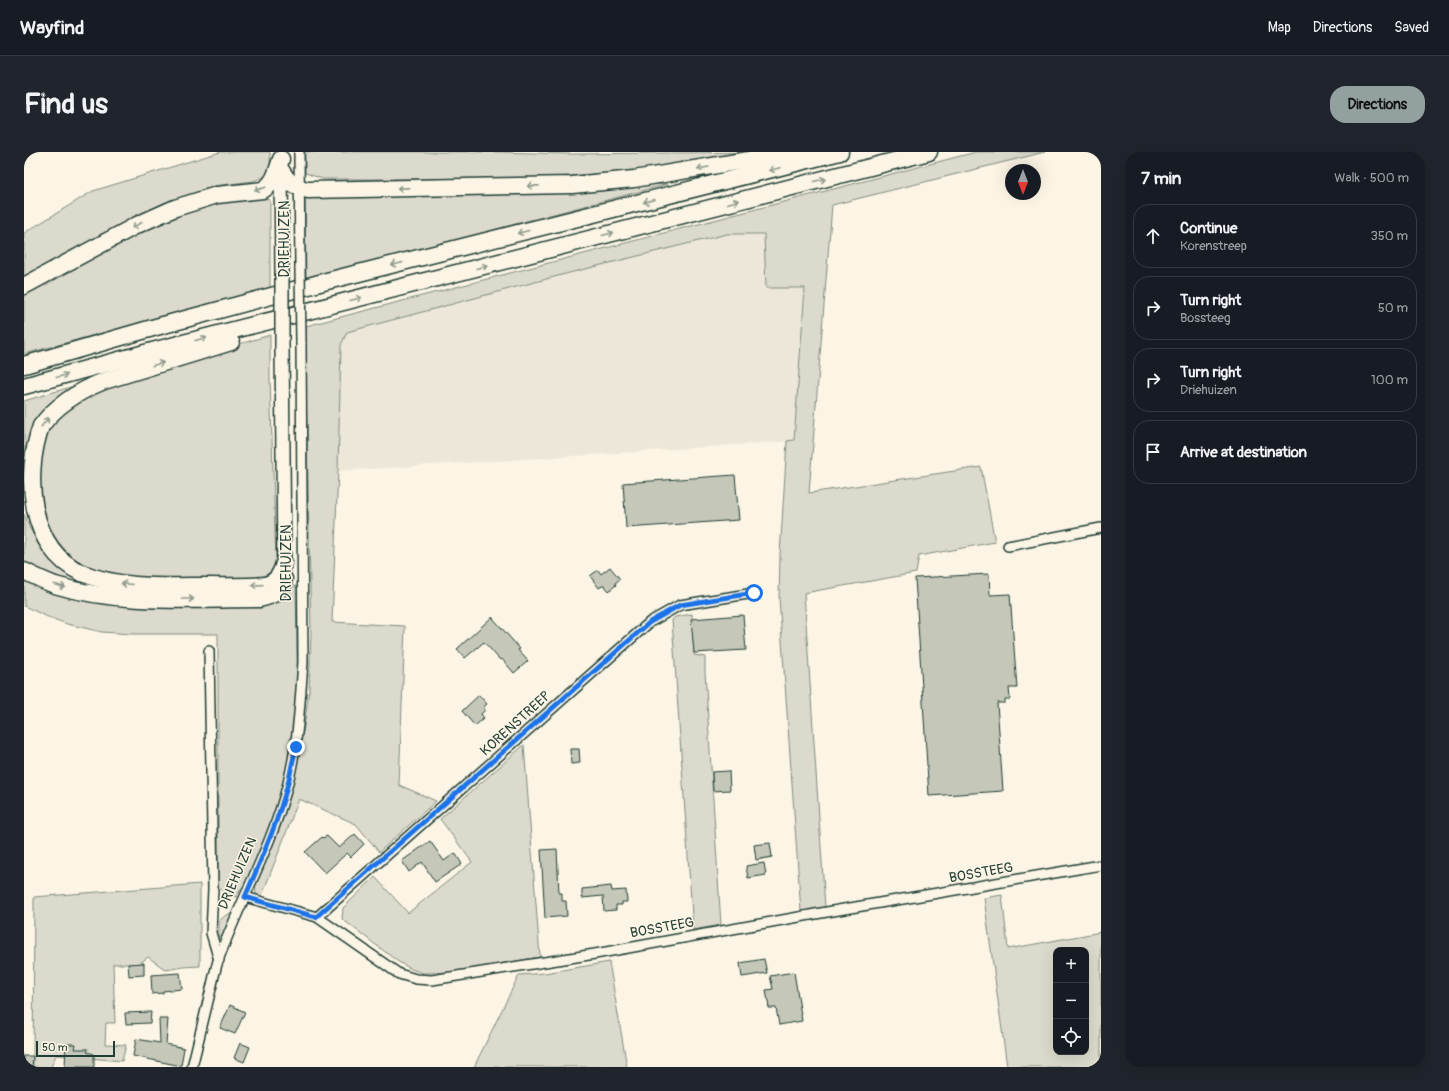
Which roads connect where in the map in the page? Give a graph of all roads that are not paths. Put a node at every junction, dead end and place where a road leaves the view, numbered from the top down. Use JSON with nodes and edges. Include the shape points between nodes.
{"nodes":[{"id":1,"x":299,"y":152,"type":"edge"},
{"id":2,"x":839,"y":152,"type":"edge"},
{"id":3,"x":929,"y":152,"type":"edge"},
{"id":4,"x":281,"y":160,"type":"edge"},
{"id":5,"x":300,"y":188,"type":"junction"},
{"id":6,"x":24,"y":286,"type":"edge"},
{"id":7,"x":318,"y":309,"type":"junction"},
{"id":8,"x":24,"y":365,"type":"edge"},
{"id":9,"x":24,"y":386,"type":"edge"},
{"id":10,"x":1101,"y":528,"type":"edge"},
{"id":11,"x":1008,"y":546,"type":"dead end"},
{"id":12,"x":284,"y":563,"type":"junction"},
{"id":13,"x":24,"y":570,"type":"edge"},
{"id":14,"x":754,"y":593,"type":"dead end"},
{"id":15,"x":209,"y":652,"type":"dead end"},
{"id":16,"x":1101,"y":865,"type":"edge"},
{"id":17,"x":245,"y":897,"type":"junction"},
{"id":18,"x":316,"y":917,"type":"junction"},
{"id":19,"x":219,"y":960,"type":"junction"},
{"id":20,"x":192,"y":1067,"type":"edge"}],
"edges":[{"from":1,"to":5,"type":"street","name":"DRIEHUIZEN"},
{"from":2,"to":5,"type":"highway","one_way":true,"via":[[772,156],[634,179],[572,185],[308,190]]},
{"from":2,"to":8,"type":"highway","one_way":true,"via":[[319,283]]},
{"from":7,"to":3,"type":"highway","one_way":true},
{"from":4,"to":5,"type":"highway","via":[[287,179],[293,186]]},
{"from":4,"to":6,"type":"highway","one_way":true,"via":[[273,180],[263,190],[218,196],[175,208],[137,225]]},
{"from":4,"to":12,"type":"main road","name":"DRIEHUIZEN","bridge":true},
{"from":5,"to":17,"type":"street","name":"DRIEHUIZEN","bridge":true,"via":[[303,662],[300,715],[288,783],[269,840]]},
{"from":9,"to":7,"type":"highway","one_way":true},
{"from":12,"to":7,"type":"highway","one_way":true,"via":[[276,580],[260,586],[140,585],[98,579],[81,572],[49,548],[29,514],[24,487],[27,456],[41,427],[61,404],[86,388],[122,374],[251,336]]},
{"from":10,"to":11,"type":"street"},
{"from":13,"to":12,"type":"highway","one_way":true,"via":[[53,584],[114,597],[259,599],[281,588],[284,583]]},
{"from":14,"to":18,"type":"street","name":"KORENSTREEP","via":[[680,605],[650,622]]},
{"from":15,"to":19,"type":"street","name":"DRIEHUIZEN","via":[[213,889],[211,933]]},
{"from":16,"to":18,"type":"street","name":"BOSSTEEG","via":[[432,980],[400,974]]},
{"from":17,"to":18,"type":"street","name":"BOSSTEEG"},
{"from":17,"to":19,"type":"street","name":"DRIEHUIZEN"},
{"from":19,"to":20,"type":"street","name":"DRIEHUIZEN"}]}
